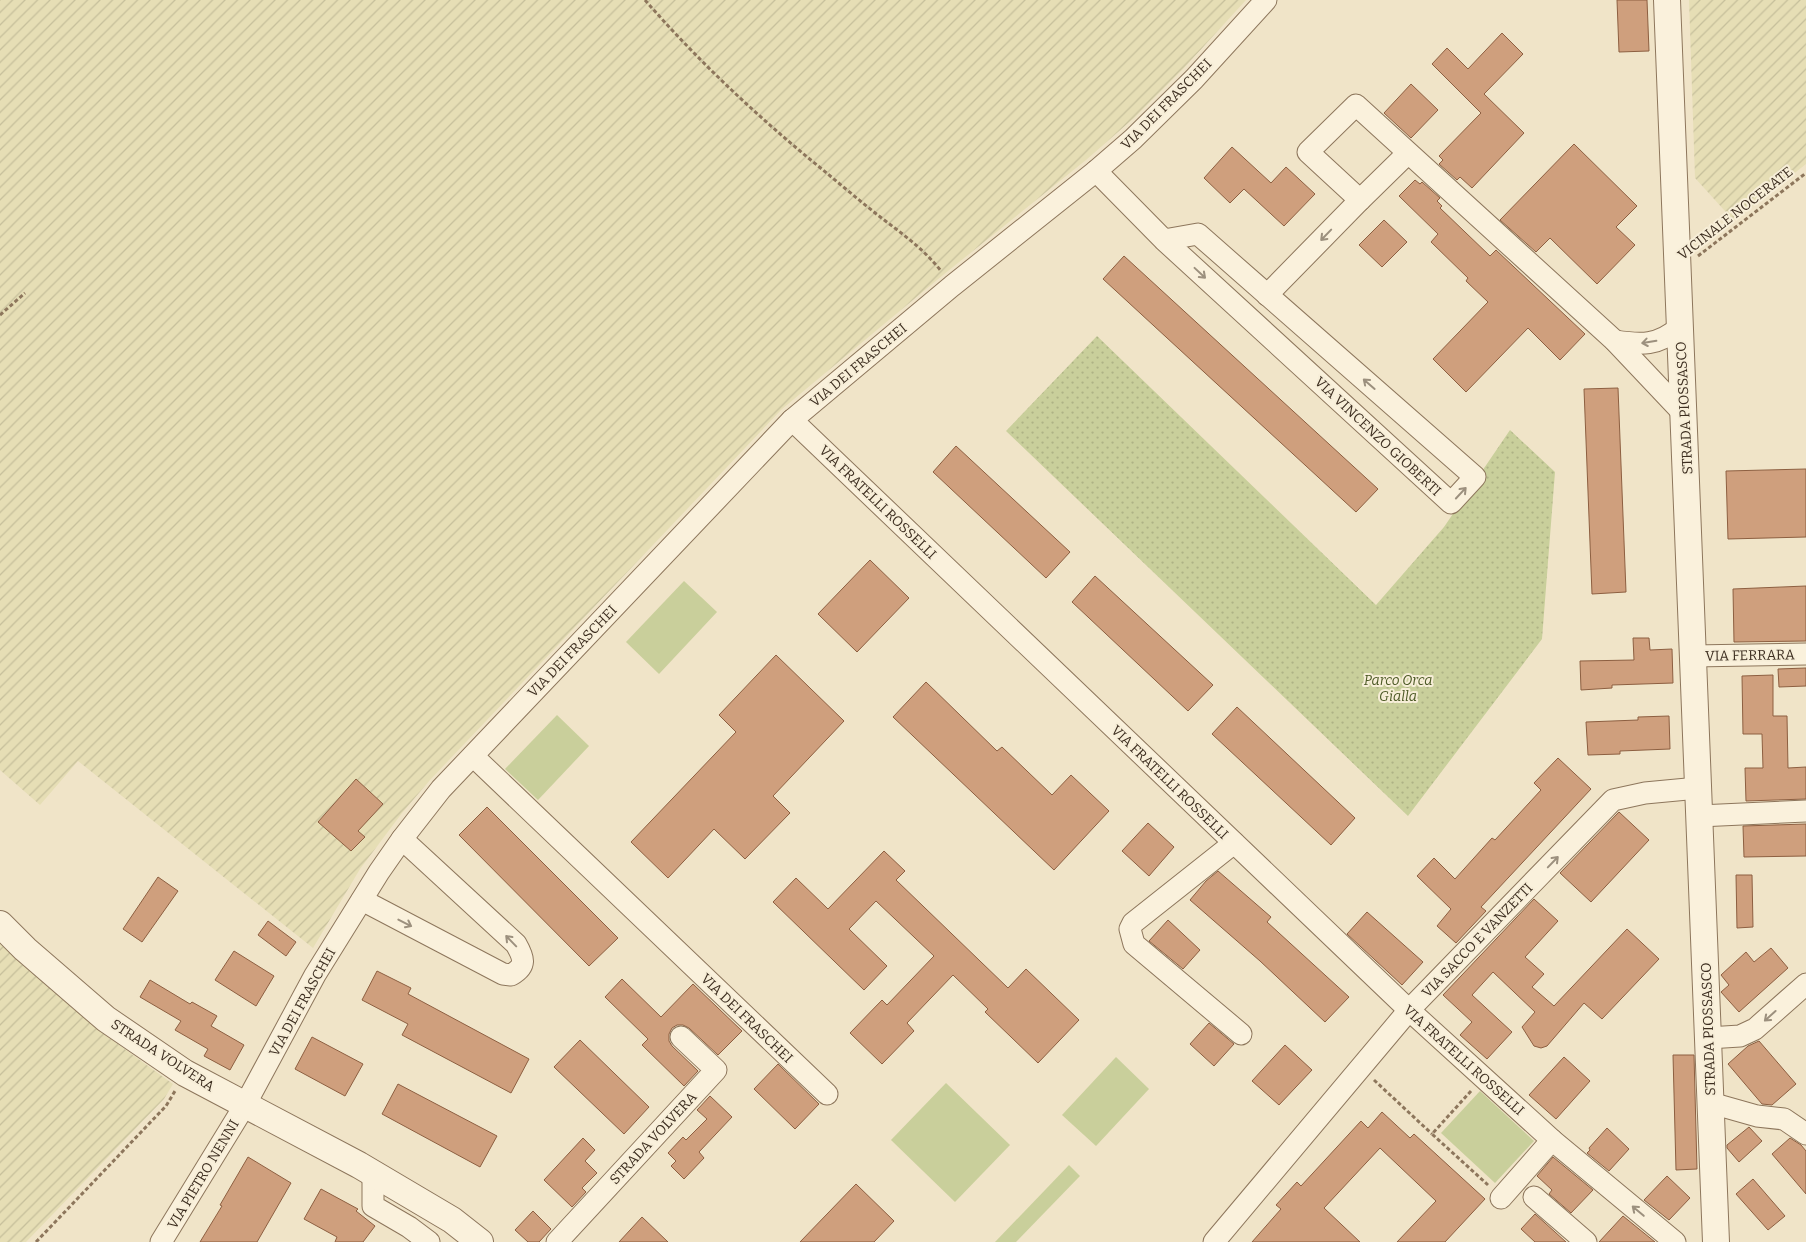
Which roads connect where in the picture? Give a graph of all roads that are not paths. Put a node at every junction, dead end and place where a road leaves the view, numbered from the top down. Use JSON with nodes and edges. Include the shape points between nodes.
{"nodes":[{"id":1,"x":1266,"y":0,"type":"edge"},
{"id":2,"x":1667,"y":0,"type":"edge"},
{"id":3,"x":1408,"y":153,"type":"junction"},
{"id":4,"x":1096,"y":171,"type":"junction"},
{"id":5,"x":1360,"y":200,"type":"junction"},
{"id":6,"x":1164,"y":240,"type":"junction"},
{"id":7,"x":1267,"y":295,"type":"junction"},
{"id":8,"x":1680,"y":327,"type":"junction"},
{"id":9,"x":1615,"y":341,"type":"junction"},
{"id":10,"x":1684,"y":414,"type":"junction"},
{"id":11,"x":792,"y":420,"type":"junction"},
{"id":12,"x":1806,"y":654,"type":"edge"},
{"id":13,"x":1693,"y":656,"type":"junction"},
{"id":14,"x":473,"y":756,"type":"junction"},
{"id":15,"x":1698,"y":788,"type":"junction"},
{"id":16,"x":1806,"y":811,"type":"edge"},
{"id":17,"x":1699,"y":816,"type":"junction"},
{"id":18,"x":402,"y":839,"type":"junction"},
{"id":19,"x":1234,"y":842,"type":"junction"},
{"id":20,"x":362,"y":900,"type":"junction"},
{"id":21,"x":0,"y":924,"type":"edge"},
{"id":22,"x":1806,"y":984,"type":"edge"},
{"id":23,"x":1409,"y":1010,"type":"junction"},
{"id":24,"x":1241,"y":1034,"type":"dead end"},
{"id":25,"x":681,"y":1038,"type":"dead end"},
{"id":26,"x":1708,"y":1038,"type":"junction"},
{"id":27,"x":827,"y":1094,"type":"dead end"},
{"id":28,"x":1710,"y":1103,"type":"junction"},
{"id":29,"x":245,"y":1105,"type":"junction"},
{"id":30,"x":1806,"y":1134,"type":"edge"},
{"id":31,"x":1552,"y":1140,"type":"junction"},
{"id":32,"x":372,"y":1173,"type":"junction"},
{"id":33,"x":1534,"y":1197,"type":"dead end"},
{"id":34,"x":1501,"y":1198,"type":"road end"},
{"id":35,"x":161,"y":1242,"type":"edge"},
{"id":36,"x":430,"y":1242,"type":"edge"},
{"id":37,"x":480,"y":1242,"type":"edge"},
{"id":38,"x":557,"y":1242,"type":"edge"},
{"id":39,"x":1214,"y":1242,"type":"edge"},
{"id":40,"x":1586,"y":1242,"type":"edge"},
{"id":41,"x":1676,"y":1242,"type":"edge"},
{"id":42,"x":1716,"y":1242,"type":"edge"}],
"edges":[{"from":1,"to":4,"type":"street","name":"VIA DEI FRASCHEI","via":[[1194,79]]},
{"from":2,"to":8,"type":"street","name":"STRADA PIOSSASCO"},
{"from":3,"to":5,"type":"street"},
{"from":3,"to":5,"type":"street","via":[[1356,105],[1308,152]]},
{"from":3,"to":9,"type":"street"},
{"from":4,"to":6,"type":"street","name":"VIA VINCENZO GIOBERTI"},
{"from":4,"to":11,"type":"street","name":"VIA DEI FRASCHEI"},
{"from":5,"to":7,"type":"street","one_way":true},
{"from":6,"to":7,"type":"street","name":"VIA VINCENZO GIOBERTI","via":[[1198,234]]},
{"from":6,"to":7,"type":"street","name":"VIA VINCENZO GIOBERTI","one_way":true,"via":[[1451,503],[1475,477]]},
{"from":8,"to":9,"type":"street","one_way":true,"via":[[1655,342]]},
{"from":8,"to":10,"type":"street","name":"STRADA PIOSSASCO"},
{"from":9,"to":10,"type":"street"},
{"from":10,"to":13,"type":"street","name":"STRADA PIOSSASCO"},
{"from":11,"to":14,"type":"street","name":"VIA DEI FRASCHEI"},
{"from":11,"to":19,"type":"street","name":"VIA FRATELLI ROSSELLI"},
{"from":12,"to":13,"type":"street","name":"VIA FERRARA"},
{"from":13,"to":15,"type":"street","name":"STRADA PIOSSASCO"},
{"from":14,"to":18,"type":"street","name":"VIA DEI FRASCHEI","via":[[441,789]]},
{"from":14,"to":27,"type":"street","name":"VIA DEI FRASCHEI"},
{"from":15,"to":17,"type":"street","name":"STRADA PIOSSASCO"},
{"from":23,"to":15,"type":"street","name":"VIA SACCO E VANZETTI","one_way":true,"via":[[1613,800]]},
{"from":16,"to":17,"type":"street"},
{"from":17,"to":26,"type":"street","name":"STRADA PIOSSASCO"},
{"from":18,"to":20,"type":"street","name":"VIA DEI FRASCHEI"},
{"from":20,"to":18,"type":"street","one_way":true,"via":[[504,974],[518,971],[523,963],[516,944]]},
{"from":19,"to":23,"type":"street","name":"VIA FRATELLI ROSSELLI"},
{"from":19,"to":24,"type":"street","via":[[1140,917],[1130,929],[1134,944]]},
{"from":20,"to":29,"type":"street","name":"VIA DEI FRASCHEI","via":[[315,975]]},
{"from":21,"to":29,"type":"street","name":"STRADA VOLVERA","via":[[106,1019],[185,1073]]},
{"from":22,"to":26,"type":"street","one_way":true,"via":[[1755,1029],[1740,1036]]},
{"from":23,"to":31,"type":"street","name":"VIA FRATELLI ROSSELLI"},
{"from":23,"to":39,"type":"street","name":"VIA SACCO E VANZETTI"},
{"from":25,"to":38,"type":"street","name":"STRADA VOLVERA","via":[[716,1070]]},
{"from":26,"to":28,"type":"street","name":"STRADA PIOSSASCO"},
{"from":28,"to":30,"type":"street","via":[[1757,1116],[1784,1119]]},
{"from":28,"to":42,"type":"street","name":"STRADA PIOSSASCO"},
{"from":29,"to":32,"type":"street","name":"STRADA VOLVERA"},
{"from":29,"to":35,"type":"street","name":"VIA PIETRO NENNI"},
{"from":31,"to":34,"type":"street"},
{"from":41,"to":31,"type":"street","name":"VIA FRATELLI ROSSELLI","one_way":true},
{"from":32,"to":36,"type":"street","via":[[373,1206]]},
{"from":32,"to":37,"type":"street","name":"STRADA VOLVERA","via":[[452,1220]]},
{"from":33,"to":40,"type":"street"}]}
